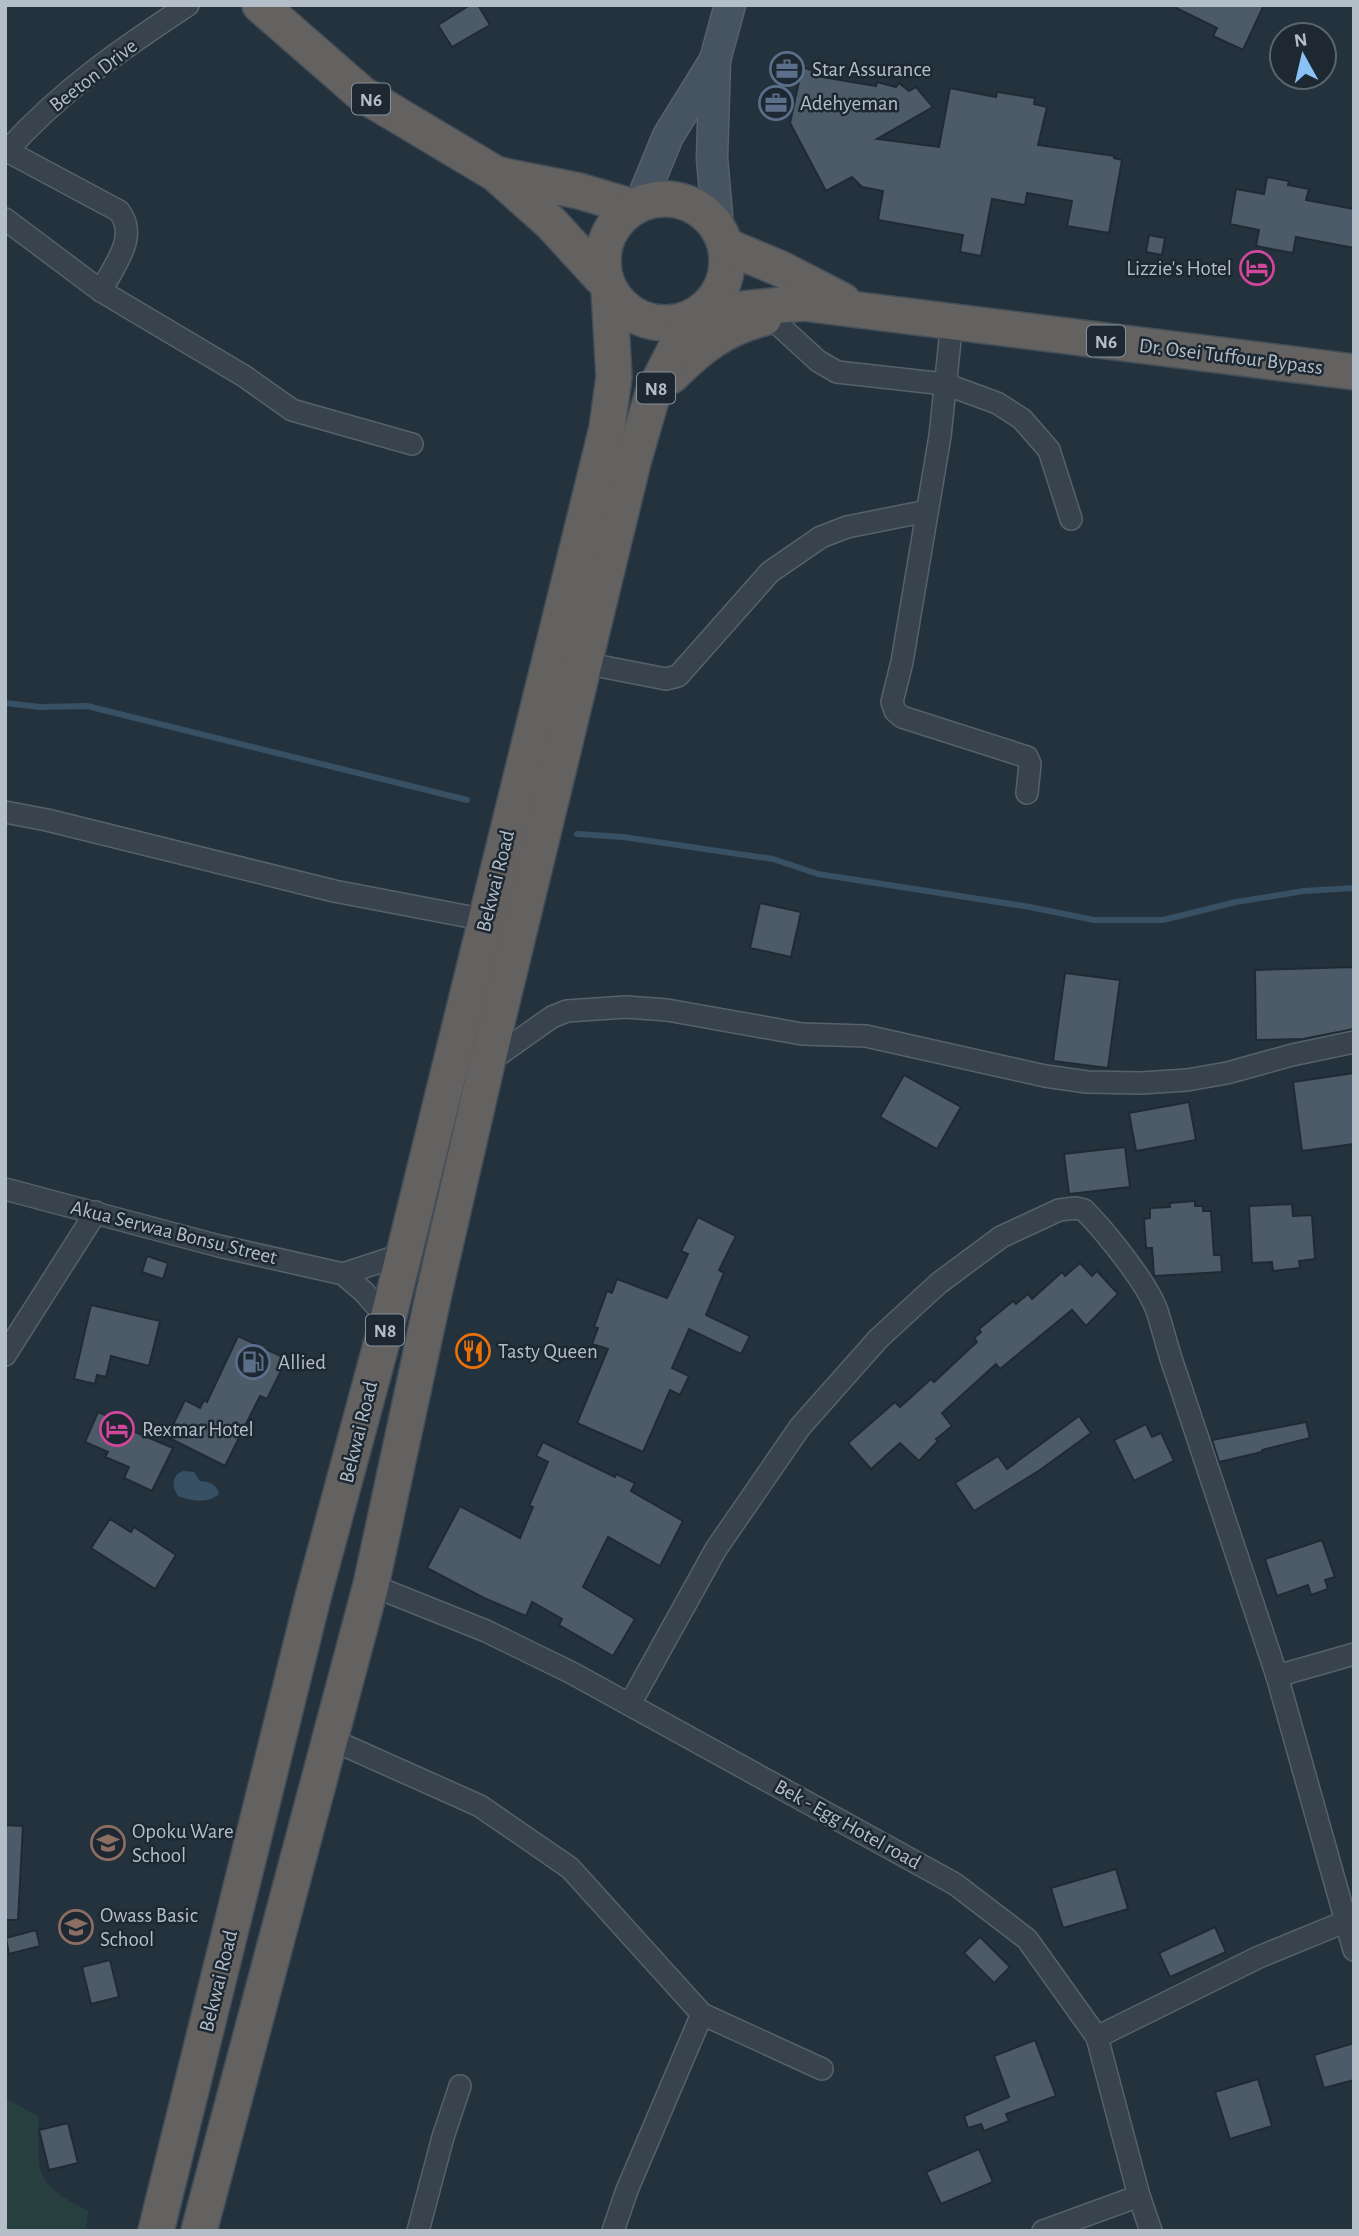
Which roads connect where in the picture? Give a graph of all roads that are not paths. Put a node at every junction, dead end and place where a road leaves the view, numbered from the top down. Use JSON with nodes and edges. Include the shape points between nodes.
{"nodes":[{"id":1,"x":188,"y":5,"type":"edge"},
{"id":2,"x":260,"y":5,"type":"edge"},
{"id":3,"x":730,"y":5,"type":"edge"},
{"id":4,"x":715,"y":60,"type":"junction"},
{"id":5,"x":6,"y":152,"type":"edge"},
{"id":6,"x":507,"y":184,"type":"junction"},
{"id":7,"x":636,"y":205,"type":"junction"},
{"id":8,"x":5,"y":219,"type":"edge"},
{"id":9,"x":722,"y":237,"type":"junction"},
{"id":10,"x":608,"y":286,"type":"junction"},
{"id":11,"x":101,"y":291,"type":"junction"},
{"id":12,"x":849,"y":308,"type":"junction"},
{"id":13,"x":695,"y":316,"type":"junction"},
{"id":14,"x":769,"y":316,"type":"junction"},
{"id":15,"x":952,"y":321,"type":"junction"},
{"id":16,"x":1354,"y":372,"type":"edge"},
{"id":17,"x":945,"y":384,"type":"junction"},
{"id":18,"x":653,"y":393,"type":"junction"},
{"id":19,"x":607,"y":428,"type":"junction"},
{"id":20,"x":412,"y":444,"type":"dead end"},
{"id":21,"x":926,"y":511,"type":"junction"},
{"id":22,"x":1071,"y":519,"type":"dead end"},
{"id":23,"x":583,"y":663,"type":"junction"},
{"id":24,"x":1027,"y":793,"type":"dead end"},
{"id":25,"x":5,"y":812,"type":"edge"},
{"id":26,"x":486,"y":920,"type":"junction"},
{"id":27,"x":1354,"y":1042,"type":"edge"},
{"id":28,"x":487,"y":1063,"type":"junction"},
{"id":29,"x":5,"y":1189,"type":"edge"},
{"id":30,"x":96,"y":1212,"type":"junction"},
{"id":31,"x":404,"y":1254,"type":"junction"},
{"id":32,"x":343,"y":1274,"type":"junction"},
{"id":33,"x":388,"y":1319,"type":"junction"},
{"id":34,"x":5,"y":1355,"type":"edge"},
{"id":35,"x":371,"y":1585,"type":"junction"},
{"id":36,"x":1354,"y":1654,"type":"edge"},
{"id":37,"x":1277,"y":1676,"type":"junction"},
{"id":38,"x":630,"y":1704,"type":"junction"},
{"id":39,"x":328,"y":1738,"type":"junction"},
{"id":40,"x":268,"y":1780,"type":"junction"},
{"id":41,"x":315,"y":1791,"type":"junction"},
{"id":42,"x":1349,"y":1919,"type":"edge"},
{"id":43,"x":1354,"y":1950,"type":"edge"},
{"id":44,"x":702,"y":2014,"type":"junction"},
{"id":45,"x":1097,"y":2037,"type":"junction"},
{"id":46,"x":822,"y":2069,"type":"dead end"},
{"id":47,"x":460,"y":2086,"type":"dead end"},
{"id":48,"x":1139,"y":2196,"type":"junction"},
{"id":49,"x":156,"y":2231,"type":"edge"},
{"id":50,"x":199,"y":2231,"type":"edge"},
{"id":51,"x":418,"y":2231,"type":"edge"},
{"id":52,"x":613,"y":2231,"type":"edge"},
{"id":53,"x":1043,"y":2231,"type":"edge"},
{"id":54,"x":1151,"y":2231,"type":"edge"}],
"edges":[{"from":1,"to":5,"type":"street","name":"Beeton Drive","via":[[93,70]]},
{"from":2,"to":6,"type":"highway","number":"N6","via":[[362,94]]},
{"from":3,"to":4,"type":"main road"},
{"from":4,"to":7,"type":"main road","via":[[668,136]]},
{"from":4,"to":9,"type":"main road","via":[[712,158]]},
{"from":5,"to":11,"type":"street","via":[[119,211],[126,220],[127,241]]},
{"from":6,"to":7,"type":"highway","number":"N6","via":[[579,191]]},
{"from":6,"to":10,"type":"highway","number":"N6","via":[[551,223]]},
{"from":6,"to":19,"type":"highway","via":[[588,305]]},
{"from":7,"to":9,"type":"highway","number":"N6","via":[[657,199],[691,204],[706,214]]},
{"from":7,"to":10,"type":"highway","via":[[616,222],[606,240],[602,262]]},
{"from":8,"to":11,"type":"street"},
{"from":9,"to":12,"type":"highway","name":"Dr. Osei Tuffour Bypass","number":"N6"},
{"from":9,"to":13,"type":"highway","via":[[727,272],[718,295]]},
{"from":10,"to":13,"type":"highway","number":"N6","via":[[620,305],[654,323]]},
{"from":10,"to":19,"type":"highway","number":"N8","via":[[614,377]]},
{"from":11,"to":20,"type":"street","via":[[292,410]]},
{"from":12,"to":13,"type":"highway","name":"Dr. Osei Tuffour Bypass","number":"N6","via":[[791,303]]},
{"from":12,"to":14,"type":"highway"},
{"from":12,"to":15,"type":"highway","name":"Dr. Osei Tuffour Bypass","number":"N6"},
{"from":13,"to":18,"type":"highway","number":"N8"},
{"from":14,"to":17,"type":"street","via":[[818,361],[837,372]]},
{"from":14,"to":18,"type":"highway","via":[[727,330],[695,352]]},
{"from":15,"to":16,"type":"highway","name":"Dr. Osei Tuffour Bypass","number":"N6"},
{"from":15,"to":17,"type":"street"},
{"from":17,"to":21,"type":"street"},
{"from":17,"to":22,"type":"street","via":[[998,403],[1022,419],[1049,450]]},
{"from":18,"to":23,"type":"highway","name":"Bekwai Road","number":"N8"},
{"from":19,"to":26,"type":"highway","name":"Bekwai Road","number":"N8"},
{"from":21,"to":23,"type":"street","via":[[821,537],[770,572],[678,676],[666,678]]},
{"from":21,"to":24,"type":"street","via":[[892,702],[895,711],[1027,757]]},
{"from":23,"to":28,"type":"highway","name":"Bekwai Road","number":"N8"},
{"from":25,"to":26,"type":"street","via":[[334,891]]},
{"from":26,"to":31,"type":"highway","name":"Bekwai Road","number":"N8"},
{"from":27,"to":28,"type":"street","via":[[1187,1080],[1087,1082],[866,1036],[802,1034],[626,1007],[567,1011],[552,1017]]},
{"from":28,"to":35,"type":"highway","name":"Bekwai Road","number":"N8"},
{"from":29,"to":30,"type":"street","name":"Akua Serwaa Bonsu Street"},
{"from":30,"to":32,"type":"street","name":"Akua Serwaa Bonsu Street"},
{"from":30,"to":34,"type":"street"},
{"from":31,"to":32,"type":"street"},
{"from":31,"to":33,"type":"highway","name":"Bekwai Road","number":"N8"},
{"from":32,"to":33,"type":"street"},
{"from":33,"to":40,"type":"highway","name":"Bekwai Road","number":"N8"},
{"from":35,"to":38,"type":"street","name":"Bek - Egg Hotel road","via":[[485,1631]]},
{"from":35,"to":39,"type":"highway","name":"Bekwai Road","number":"N8"},
{"from":36,"to":37,"type":"street"},
{"from":37,"to":38,"type":"street","via":[[1151,1297],[1091,1217],[1084,1210],[1068,1208],[1001,1237],[939,1283],[870,1348],[800,1427],[716,1549]]},
{"from":37,"to":42,"type":"street"},
{"from":38,"to":45,"type":"street","name":"Bek - Egg Hotel road","via":[[955,1884],[1027,1939]]},
{"from":39,"to":41,"type":"highway","name":"Bekwai Road","number":"N8"},
{"from":39,"to":44,"type":"street","via":[[480,1806],[570,1868]]},
{"from":40,"to":41,"type":"highway"},
{"from":40,"to":49,"type":"highway","name":"Bekwai Road","number":"N8"},
{"from":41,"to":50,"type":"highway","name":"Bekwai Road","number":"N8"},
{"from":42,"to":43,"type":"street"},
{"from":42,"to":45,"type":"street","via":[[1259,1957]]},
{"from":44,"to":46,"type":"street"},
{"from":44,"to":52,"type":"street"},
{"from":45,"to":48,"type":"street","name":"Bek - Egg Hotel road"},
{"from":47,"to":51,"type":"street"},
{"from":48,"to":53,"type":"street"},
{"from":48,"to":54,"type":"street","name":"Bek - Egg Hotel road"}]}
